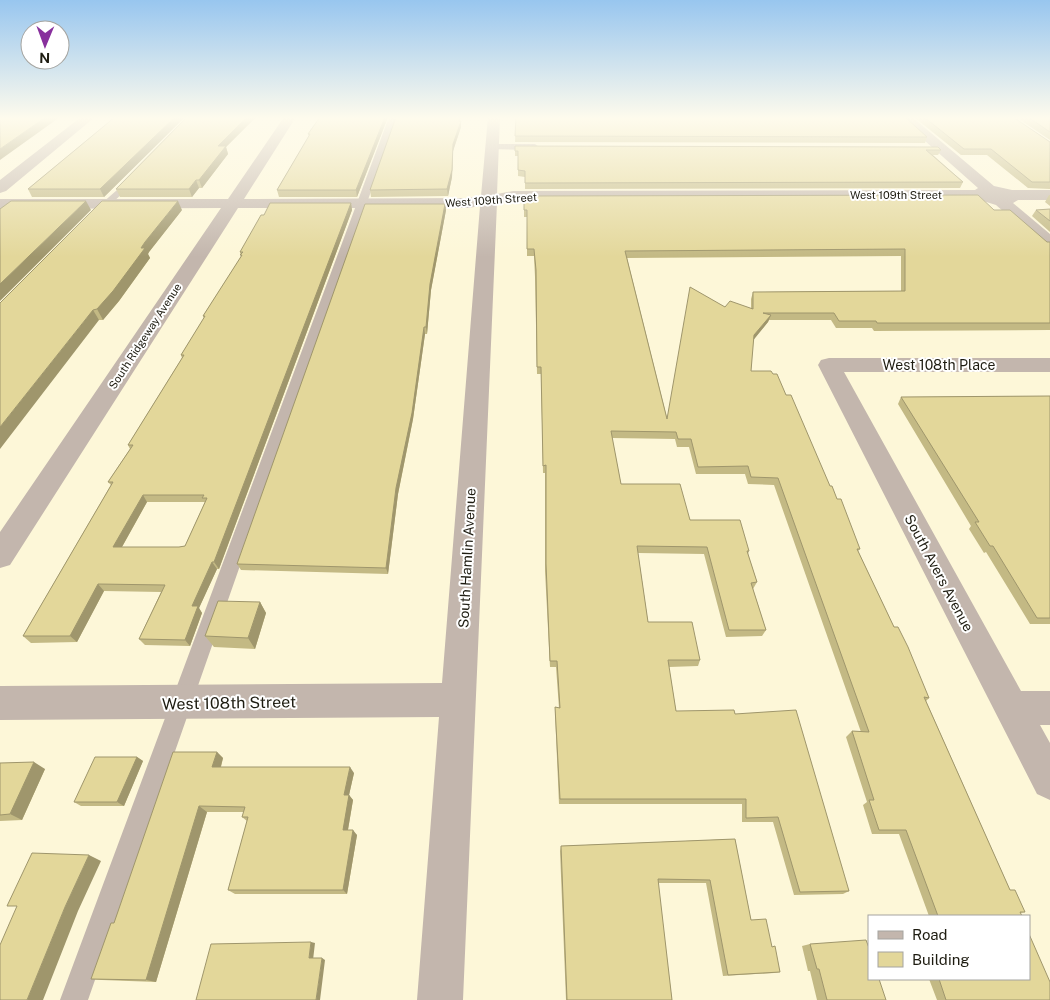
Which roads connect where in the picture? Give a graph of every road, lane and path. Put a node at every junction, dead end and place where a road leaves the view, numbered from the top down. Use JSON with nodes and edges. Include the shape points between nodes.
{"nodes":[{"id":1,"x":30,"y":164,"type":"edge"},
{"id":2,"x":259,"y":164,"type":"edge"},
{"id":3,"x":375,"y":164,"type":"edge"},
{"id":4,"x":491,"y":164,"type":"edge"},
{"id":5,"x":959,"y":164,"type":"edge"},
{"id":6,"x":139,"y":172,"type":"edge"},
{"id":7,"x":0,"y":188,"type":"edge"},
{"id":8,"x":996,"y":195,"type":"junction"},
{"id":9,"x":1050,"y":195,"type":"edge"},
{"id":10,"x":489,"y":200,"type":"junction"},
{"id":11,"x":0,"y":204,"type":"edge"},
{"id":12,"x":106,"y":204,"type":"junction"},
{"id":13,"x":232,"y":204,"type":"junction"},
{"id":14,"x":360,"y":204,"type":"junction"},
{"id":15,"x":85,"y":224,"type":"edge"},
{"id":16,"x":1050,"y":243,"type":"edge"},
{"id":17,"x":828,"y":365,"type":"joint"},
{"id":18,"x":1050,"y":365,"type":"edge"},
{"id":19,"x":0,"y":556,"type":"edge"},
{"id":20,"x":458,"y":700,"type":"junction"},
{"id":21,"x":0,"y":703,"type":"edge"},
{"id":22,"x":180,"y":703,"type":"junction"},
{"id":23,"x":1011,"y":708,"type":"junction"},
{"id":24,"x":1050,"y":708,"type":"edge"},
{"id":25,"x":1050,"y":781,"type":"edge"},
{"id":26,"x":74,"y":1000,"type":"edge"},
{"id":27,"x":440,"y":1000,"type":"edge"}],
"edges":[{"from":1,"to":7,"type":"street"},
{"from":2,"to":13,"type":"street","name":"South Ridgeway Avenue"},
{"from":3,"to":14,"type":"lane"},
{"from":4,"to":10,"type":"street","name":"South Hamlin Avenue"},
{"from":5,"to":8,"type":"street"},
{"from":6,"to":12,"type":"lane"},
{"from":8,"to":9,"type":"street","name":"West 109th Street"},
{"from":8,"to":10,"type":"street","name":"West 109th Street","via":[[513,196]]},
{"from":8,"to":16,"type":"street"},
{"from":10,"to":14,"type":"street","name":"West 109th Street"},
{"from":10,"to":20,"type":"street","name":"South Hamlin Avenue"},
{"from":11,"to":12,"type":"street","name":"West 109th Street"},
{"from":12,"to":13,"type":"street","name":"West 109th Street"},
{"from":12,"to":15,"type":"lane"},
{"from":13,"to":14,"type":"street","name":"West 109th Street"},
{"from":13,"to":19,"type":"street","name":"South Ridgeway Avenue"},
{"from":14,"to":22,"type":"lane"},
{"from":17,"to":18,"type":"street","name":"West 108th Place"},
{"from":17,"to":23,"type":"street","name":"South Avers Avenue"},
{"from":20,"to":22,"type":"street","name":"West 108th Street"},
{"from":20,"to":27,"type":"street","name":"South Hamlin Avenue"},
{"from":21,"to":22,"type":"street","name":"West 108th Street"},
{"from":22,"to":26,"type":"lane"},
{"from":23,"to":24,"type":"street"},
{"from":23,"to":25,"type":"street","name":"South Avers Avenue"}]}
